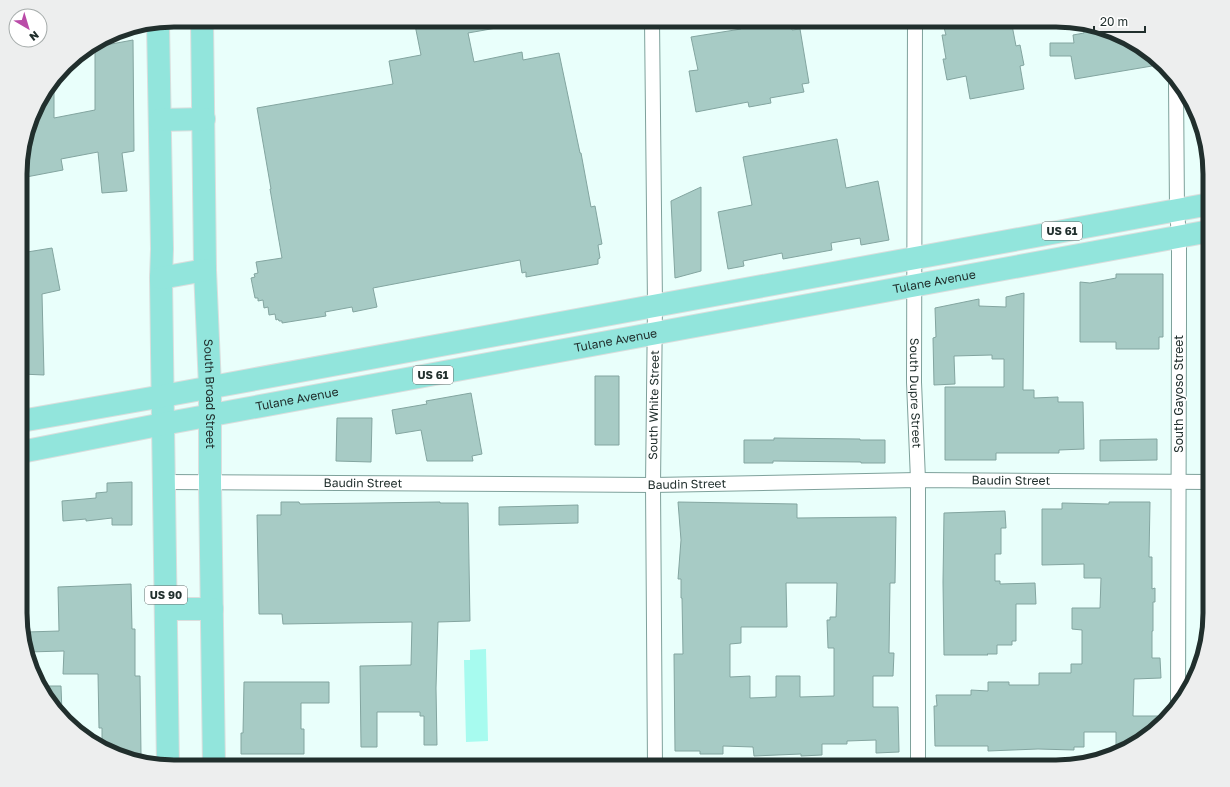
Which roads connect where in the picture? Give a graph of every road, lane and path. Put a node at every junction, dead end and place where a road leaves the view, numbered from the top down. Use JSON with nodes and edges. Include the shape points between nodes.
{"nodes":[{"id":1,"x":202,"y":27,"type":"edge"},
{"id":2,"x":652,"y":27,"type":"edge"},
{"id":3,"x":915,"y":27,"type":"edge"},
{"id":4,"x":158,"y":28,"type":"edge"},
{"id":5,"x":1176,"y":89,"type":"edge"},
{"id":6,"x":204,"y":119,"type":"junction"},
{"id":7,"x":160,"y":120,"type":"junction"},
{"id":8,"x":1203,"y":205,"type":"edge"},
{"id":9,"x":1176,"y":210,"type":"junction"},
{"id":10,"x":1203,"y":233,"type":"edge"},
{"id":11,"x":1179,"y":237,"type":"junction"},
{"id":12,"x":914,"y":258,"type":"junction"},
{"id":13,"x":205,"y":270,"type":"junction"},
{"id":14,"x":161,"y":278,"type":"junction"},
{"id":15,"x":914,"y":286,"type":"junction"},
{"id":16,"x":655,"y":305,"type":"junction"},
{"id":17,"x":655,"y":334,"type":"junction"},
{"id":18,"x":210,"y":387,"type":"junction"},
{"id":19,"x":163,"y":396,"type":"junction"},
{"id":20,"x":211,"y":416,"type":"junction"},
{"id":21,"x":27,"y":420,"type":"edge"},
{"id":22,"x":163,"y":424,"type":"junction"},
{"id":23,"x":27,"y":451,"type":"edge"},
{"id":24,"x":918,"y":480,"type":"junction"},
{"id":25,"x":164,"y":482,"type":"junction"},
{"id":26,"x":1179,"y":482,"type":"junction"},
{"id":27,"x":1203,"y":482,"type":"edge"},
{"id":28,"x":210,"y":483,"type":"junction"},
{"id":29,"x":653,"y":485,"type":"junction"},
{"id":30,"x":166,"y":609,"type":"junction"},
{"id":31,"x":212,"y":609,"type":"junction"},
{"id":32,"x":1178,"y":695,"type":"edge"},
{"id":33,"x":168,"y":760,"type":"edge"},
{"id":34,"x":214,"y":760,"type":"edge"},
{"id":35,"x":655,"y":760,"type":"edge"},
{"id":36,"x":918,"y":760,"type":"edge"}],
"edges":[{"from":1,"to":6,"type":"main road","name":"South Broad Street"},
{"from":2,"to":16,"type":"street","name":"South White Street"},
{"from":3,"to":12,"type":"street","name":"South Dupre Street"},
{"from":4,"to":7,"type":"main road"},
{"from":5,"to":9,"type":"street","name":"South Gayoso Street"},
{"from":6,"to":7,"type":"main road"},
{"from":6,"to":13,"type":"main road","name":"South Broad Street"},
{"from":7,"to":14,"type":"main road"},
{"from":8,"to":9,"type":"main road","number":"US 61"},
{"from":9,"to":11,"type":"street","name":"South Gayoso Street"},
{"from":9,"to":12,"type":"main road","number":"US 61"},
{"from":10,"to":11,"type":"main road","name":"Tulane Avenue","number":"US 61"},
{"from":11,"to":15,"type":"main road","name":"Tulane Avenue","number":"US 61"},
{"from":11,"to":26,"type":"street","name":"South Gayoso Street"},
{"from":12,"to":15,"type":"street","name":"South Dupre Street"},
{"from":12,"to":16,"type":"main road","number":"US 61"},
{"from":13,"to":14,"type":"main road"},
{"from":13,"to":18,"type":"main road","name":"South Broad Street"},
{"from":14,"to":19,"type":"main road"},
{"from":15,"to":17,"type":"main road","name":"Tulane Avenue","number":"US 61"},
{"from":15,"to":24,"type":"street","name":"South Dupre Street"},
{"from":16,"to":17,"type":"street","name":"South White Street"},
{"from":16,"to":18,"type":"main road","number":"US 61"},
{"from":17,"to":20,"type":"main road","name":"Tulane Avenue","number":"US 61"},
{"from":17,"to":29,"type":"street","name":"South White Street"},
{"from":18,"to":19,"type":"main road","number":"US 61"},
{"from":18,"to":20,"type":"main road","name":"South Broad Street"},
{"from":19,"to":21,"type":"main road"},
{"from":19,"to":22,"type":"main road"},
{"from":20,"to":22,"type":"main road","name":"Tulane Avenue","number":"US 61"},
{"from":20,"to":28,"type":"main road","name":"South Broad Street"},
{"from":22,"to":23,"type":"main road","name":"Tulane Avenue"},
{"from":22,"to":25,"type":"main road","number":"US 90"},
{"from":24,"to":26,"type":"street","name":"Baudin Street"},
{"from":24,"to":29,"type":"street","name":"Baudin Street"},
{"from":24,"to":36,"type":"street","name":"South Dupre Street"},
{"from":25,"to":28,"type":"street","name":"Baudin Street"},
{"from":25,"to":30,"type":"main road","number":"US 90"},
{"from":26,"to":27,"type":"street","name":"Baudin Street"},
{"from":26,"to":32,"type":"street","name":"South Gayoso Street"},
{"from":28,"to":29,"type":"street","name":"Baudin Street"},
{"from":28,"to":31,"type":"main road","name":"South Broad Street"},
{"from":29,"to":35,"type":"street","name":"South White Street"},
{"from":30,"to":31,"type":"main road"},
{"from":30,"to":33,"type":"main road","number":"US 90"},
{"from":31,"to":34,"type":"main road","name":"South Broad Street"}]}
